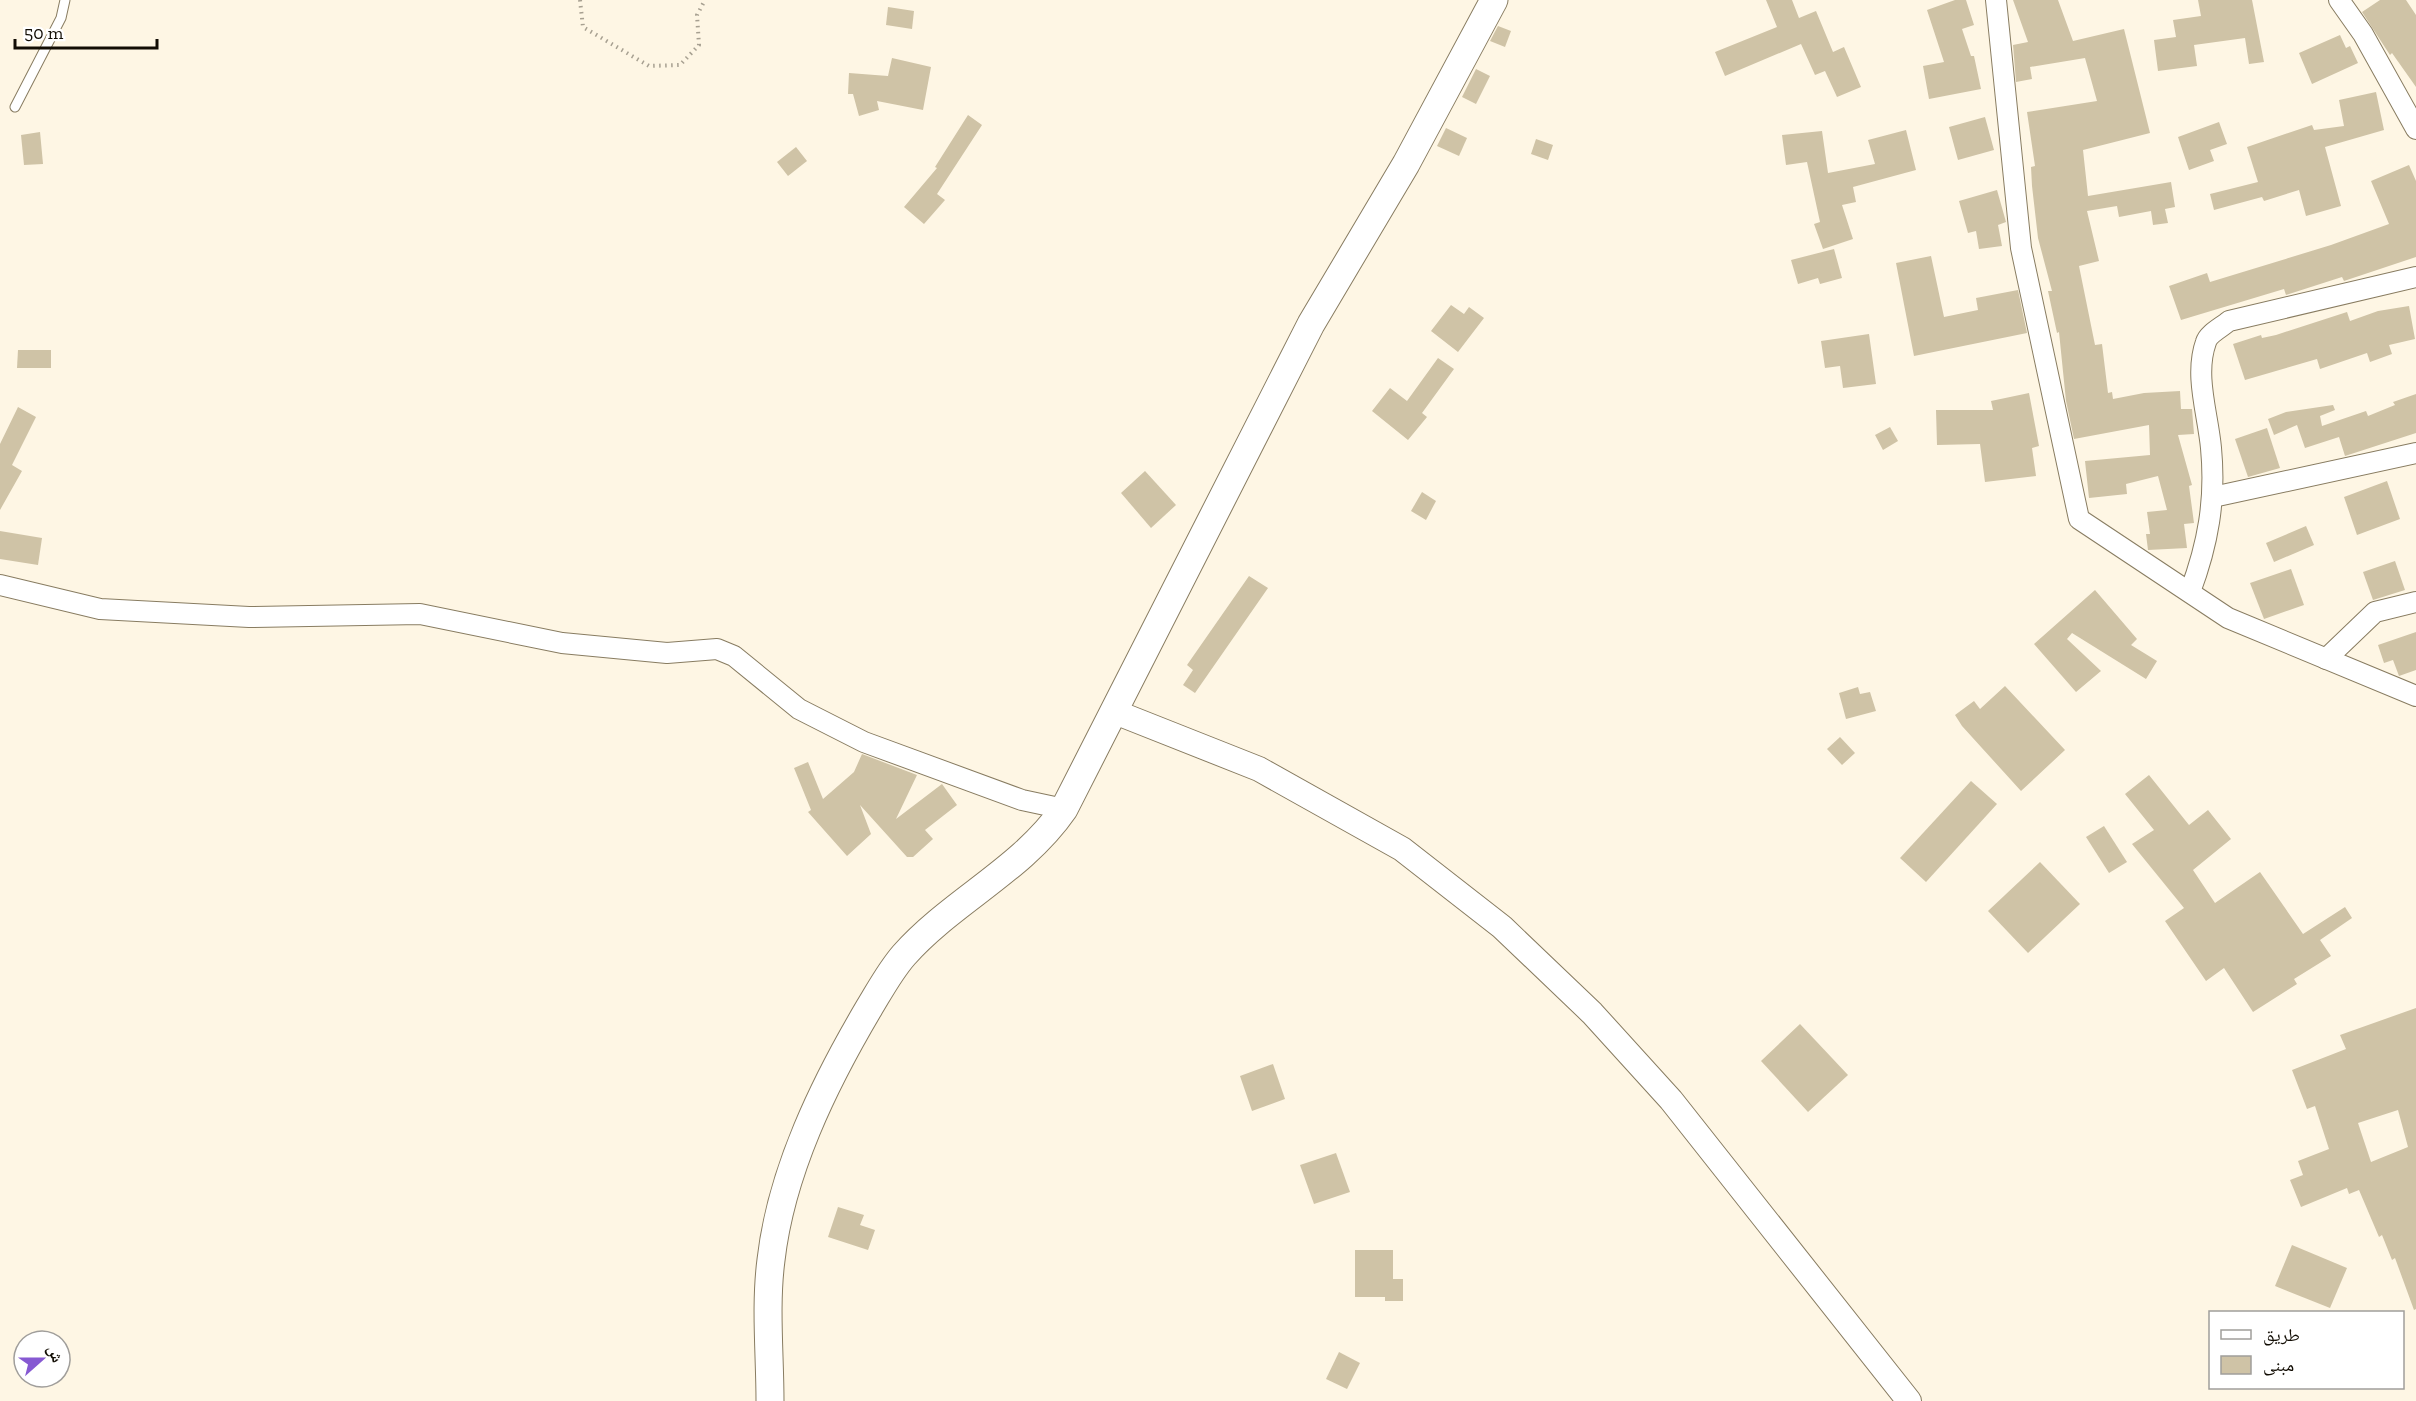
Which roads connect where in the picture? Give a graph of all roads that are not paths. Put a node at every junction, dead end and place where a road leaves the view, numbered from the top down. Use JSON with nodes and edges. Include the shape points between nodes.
{"nodes":[{"id":1,"x":65,"y":0,"type":"edge"},
{"id":2,"x":1494,"y":0,"type":"edge"},
{"id":3,"x":1996,"y":0,"type":"edge"},
{"id":4,"x":2339,"y":0,"type":"edge"},
{"id":5,"x":15,"y":107,"type":"dead end"},
{"id":6,"x":2416,"y":129,"type":"edge"},
{"id":7,"x":2416,"y":277,"type":"edge"},
{"id":8,"x":2416,"y":453,"type":"edge"},
{"id":9,"x":2213,"y":497,"type":"junction"},
{"id":10,"x":0,"y":585,"type":"edge"},
{"id":11,"x":2190,"y":592,"type":"junction"},
{"id":12,"x":2416,"y":602,"type":"edge"},
{"id":13,"x":2326,"y":659,"type":"junction"},
{"id":14,"x":2416,"y":696,"type":"edge"},
{"id":15,"x":1114,"y":712,"type":"junction"},
{"id":16,"x":1064,"y":809,"type":"junction"},
{"id":17,"x":770,"y":1401,"type":"edge"},
{"id":18,"x":1909,"y":1401,"type":"edge"}],
"edges":[{"from":1,"to":5,"type":"lane","via":[[61,18]]},
{"from":2,"to":15,"type":"main road","via":[[1407,164],[1311,324]]},
{"from":3,"to":11,"type":"street","via":[[2021,248],[2079,519]]},
{"from":4,"to":6,"type":"street","via":[[2363,34]]},
{"from":7,"to":9,"type":"street","via":[[2229,321],[2206,340],[2201,366],[2212,449]]},
{"from":8,"to":9,"type":"street"},
{"from":9,"to":11,"type":"street","via":[[2205,551]]},
{"from":10,"to":16,"type":"street","via":[[100,609],[249,617],[420,614],[562,643],[667,653],[717,649],[734,656],[799,710],[864,742],[1022,800]]},
{"from":11,"to":13,"type":"street","via":[[2228,618]]},
{"from":12,"to":13,"type":"street","via":[[2375,612]]},
{"from":13,"to":14,"type":"street"},
{"from":15,"to":16,"type":"main road"},
{"from":15,"to":18,"type":"street","via":[[1259,769],[1402,849],[1502,927],[1592,1013],[1671,1100]]},
{"from":16,"to":17,"type":"main road","via":[[1038,843],[903,956],[860,1023],[830,1080],[807,1133],[777,1222],[770,1262]]}]}
